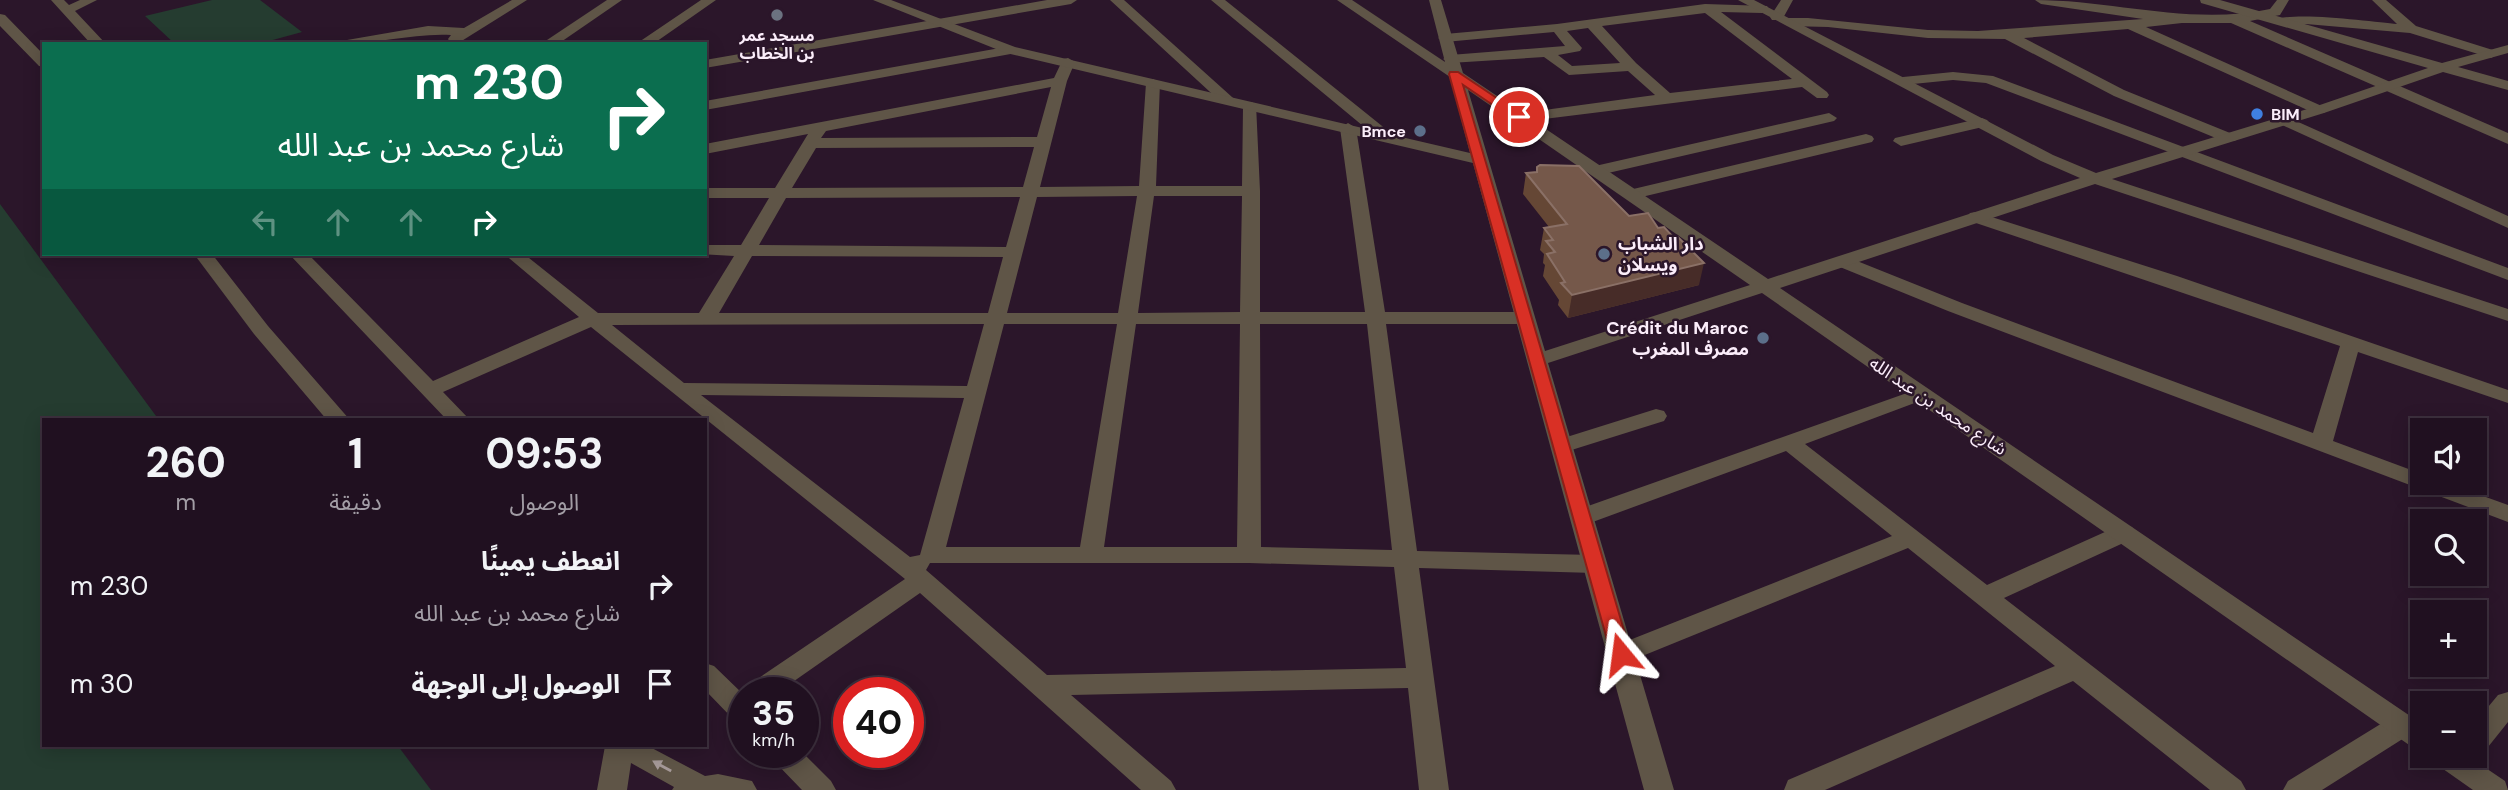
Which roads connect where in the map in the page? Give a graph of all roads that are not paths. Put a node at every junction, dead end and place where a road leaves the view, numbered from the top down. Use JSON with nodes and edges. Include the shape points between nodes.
{"nodes":[{"id":1,"x":91,"y":0,"type":"edge"},
{"id":2,"x":521,"y":0,"type":"edge"},
{"id":3,"x":616,"y":0,"type":"edge"},
{"id":4,"x":710,"y":0,"type":"edge"},
{"id":5,"x":879,"y":0,"type":"edge"},
{"id":6,"x":1071,"y":0,"type":"edge"},
{"id":7,"x":1116,"y":0,"type":"edge"},
{"id":8,"x":1217,"y":0,"type":"edge"},
{"id":9,"x":1343,"y":0,"type":"edge"},
{"id":10,"x":1434,"y":0,"type":"edge"},
{"id":11,"x":1690,"y":0,"type":"edge"},
{"id":12,"x":1744,"y":0,"type":"edge"},
{"id":13,"x":1787,"y":0,"type":"edge"},
{"id":14,"x":2041,"y":0,"type":"edge"},
{"id":15,"x":2206,"y":0,"type":"edge"},
{"id":16,"x":2283,"y":0,"type":"edge"},
{"id":17,"x":2378,"y":0,"type":"edge"},
{"id":18,"x":62,"y":5,"type":"edge"},
{"id":19,"x":1708,"y":9,"type":"junction"},
{"id":20,"x":1776,"y":16,"type":"junction"},
{"id":21,"x":2263,"y":16,"type":"junction"},
{"id":22,"x":0,"y":18,"type":"edge"},
{"id":23,"x":2187,"y":18,"type":"junction"},
{"id":24,"x":2235,"y":20,"type":"junction"},
{"id":25,"x":933,"y":22,"type":"junction"},
{"id":26,"x":2281,"y":22,"type":"junction"},
{"id":27,"x":1592,"y":24,"type":"junction"},
{"id":28,"x":2129,"y":24,"type":"junction"},
{"id":29,"x":1557,"y":28,"type":"junction"},
{"id":30,"x":2411,"y":29,"type":"junction"},
{"id":31,"x":467,"y":32,"type":"junction"},
{"id":32,"x":2007,"y":34,"type":"junction"},
{"id":33,"x":1445,"y":38,"type":"junction"},
{"id":34,"x":97,"y":42,"type":"edge"},
{"id":35,"x":358,"y":42,"type":"edge"},
{"id":36,"x":450,"y":42,"type":"edge"},
{"id":37,"x":551,"y":42,"type":"edge"},
{"id":38,"x":646,"y":42,"type":"edge"},
{"id":39,"x":1011,"y":50,"type":"junction"},
{"id":40,"x":2500,"y":52,"type":"edge"},
{"id":41,"x":1547,"y":53,"type":"junction"},
{"id":42,"x":42,"y":61,"type":"edge"},
{"id":43,"x":707,"y":64,"type":"edge"},
{"id":44,"x":1452,"y":66,"type":"junction"},
{"id":45,"x":1631,"y":66,"type":"junction"},
{"id":46,"x":2443,"y":67,"type":"junction"},
{"id":47,"x":1064,"y":72,"type":"junction"},
{"id":48,"x":1903,"y":81,"type":"junction"},
{"id":49,"x":1153,"y":82,"type":"junction"},
{"id":50,"x":1805,"y":82,"type":"junction"},
{"id":51,"x":2383,"y":86,"type":"junction"},
{"id":52,"x":2508,"y":86,"type":"edge"},
{"id":53,"x":1822,"y":95,"type":"dead end"},
{"id":54,"x":1667,"y":98,"type":"junction"},
{"id":55,"x":1227,"y":100,"type":"junction"},
{"id":56,"x":707,"y":106,"type":"edge"},
{"id":57,"x":1251,"y":107,"type":"junction"},
{"id":58,"x":2319,"y":110,"type":"junction"},
{"id":59,"x":1519,"y":117,"type":"junction"},
{"id":60,"x":1829,"y":118,"type":"dead end"},
{"id":61,"x":2285,"y":121,"type":"junction"},
{"id":62,"x":1982,"y":123,"type":"junction"},
{"id":63,"x":820,"y":127,"type":"junction"},
{"id":64,"x":1348,"y":128,"type":"junction"},
{"id":65,"x":1386,"y":137,"type":"junction"},
{"id":66,"x":2229,"y":138,"type":"junction"},
{"id":67,"x":1866,"y":139,"type":"dead end"},
{"id":68,"x":2508,"y":139,"type":"edge"},
{"id":69,"x":1901,"y":141,"type":"dead end"},
{"id":70,"x":1044,"y":142,"type":"junction"},
{"id":71,"x":810,"y":143,"type":"junction"},
{"id":72,"x":707,"y":149,"type":"edge"},
{"id":73,"x":2178,"y":152,"type":"junction"},
{"id":74,"x":1479,"y":160,"type":"junction"},
{"id":75,"x":1595,"y":171,"type":"junction"},
{"id":76,"x":2095,"y":178,"type":"junction"},
{"id":77,"x":1147,"y":190,"type":"junction"},
{"id":78,"x":1252,"y":191,"type":"junction"},
{"id":79,"x":707,"y":192,"type":"edge"},
{"id":80,"x":781,"y":192,"type":"junction"},
{"id":81,"x":1031,"y":192,"type":"junction"},
{"id":82,"x":1629,"y":195,"type":"junction"},
{"id":83,"x":1976,"y":218,"type":"junction"},
{"id":84,"x":2508,"y":223,"type":"edge"},
{"id":85,"x":707,"y":250,"type":"edge"},
{"id":86,"x":746,"y":251,"type":"junction"},
{"id":87,"x":1014,"y":251,"type":"junction"},
{"id":88,"x":205,"y":256,"type":"edge"},
{"id":89,"x":300,"y":256,"type":"edge"},
{"id":90,"x":515,"y":256,"type":"edge"},
{"id":91,"x":1841,"y":261,"type":"junction"},
{"id":92,"x":2508,"y":274,"type":"edge"},
{"id":93,"x":1764,"y":288,"type":"junction"},
{"id":94,"x":2508,"y":315,"type":"edge"},
{"id":95,"x":997,"y":317,"type":"junction"},
{"id":96,"x":706,"y":318,"type":"junction"},
{"id":97,"x":1127,"y":318,"type":"junction"},
{"id":98,"x":1252,"y":318,"type":"junction"},
{"id":99,"x":1376,"y":318,"type":"junction"},
{"id":100,"x":1525,"y":318,"type":"junction"},
{"id":101,"x":592,"y":319,"type":"junction"},
{"id":102,"x":2351,"y":342,"type":"junction"},
{"id":103,"x":1538,"y":360,"type":"junction"},
{"id":104,"x":678,"y":389,"type":"junction"},
{"id":105,"x":430,"y":390,"type":"junction"},
{"id":106,"x":976,"y":392,"type":"junction"},
{"id":107,"x":1921,"y":394,"type":"junction"},
{"id":108,"x":2508,"y":397,"type":"edge"},
{"id":109,"x":1656,"y":416,"type":"dead end"},
{"id":110,"x":337,"y":418,"type":"edge"},
{"id":111,"x":456,"y":418,"type":"edge"},
{"id":112,"x":1789,"y":442,"type":"junction"},
{"id":113,"x":2321,"y":444,"type":"junction"},
{"id":114,"x":1562,"y":446,"type":"junction"},
{"id":115,"x":2410,"y":477,"type":"edge"},
{"id":116,"x":2458,"y":495,"type":"edge"},
{"id":117,"x":2508,"y":514,"type":"edge"},
{"id":118,"x":1582,"y":517,"type":"junction"},
{"id":119,"x":2124,"y":533,"type":"junction"},
{"id":120,"x":1910,"y":537,"type":"junction"},
{"id":121,"x":932,"y":555,"type":"junction"},
{"id":122,"x":1091,"y":555,"type":"junction"},
{"id":123,"x":1249,"y":555,"type":"junction"},
{"id":124,"x":1406,"y":559,"type":"junction"},
{"id":125,"x":1595,"y":564,"type":"junction"},
{"id":126,"x":915,"y":574,"type":"junction"},
{"id":127,"x":1985,"y":596,"type":"junction"},
{"id":128,"x":1621,"y":654,"type":"junction"},
{"id":129,"x":2076,"y":668,"type":"junction"},
{"id":130,"x":707,"y":674,"type":"edge"},
{"id":131,"x":779,"y":677,"type":"edge"},
{"id":132,"x":1420,"y":678,"type":"junction"},
{"id":133,"x":1041,"y":685,"type":"junction"},
{"id":134,"x":728,"y":690,"type":"edge"},
{"id":135,"x":2508,"y":704,"type":"edge"},
{"id":136,"x":2487,"y":727,"type":"edge"},
{"id":137,"x":2410,"y":731,"type":"edge"},
{"id":138,"x":2410,"y":733,"type":"edge"},
{"id":139,"x":621,"y":747,"type":"edge"},
{"id":140,"x":623,"y":747,"type":"edge"},
{"id":141,"x":799,"y":768,"type":"edge"},
{"id":142,"x":2474,"y":768,"type":"edge"},
{"id":143,"x":693,"y":788,"type":"edge"},
{"id":144,"x":1798,"y":789,"type":"edge"},
{"id":145,"x":612,"y":790,"type":"edge"},
{"id":146,"x":742,"y":790,"type":"edge"},
{"id":147,"x":821,"y":790,"type":"edge"},
{"id":148,"x":1161,"y":790,"type":"edge"},
{"id":149,"x":1434,"y":790,"type":"edge"},
{"id":150,"x":1659,"y":790,"type":"edge"},
{"id":151,"x":2231,"y":790,"type":"edge"},
{"id":152,"x":2298,"y":790,"type":"edge"},
{"id":153,"x":2495,"y":790,"type":"edge"}],
"edges":[{"from":1,"to":18,"type":"street"},
{"from":2,"to":31,"type":"street"},
{"from":3,"to":37,"type":"street"},
{"from":4,"to":38,"type":"street"},
{"from":5,"to":25,"type":"street"},
{"from":6,"to":25,"type":"street"},
{"from":7,"to":55,"type":"street"},
{"from":8,"to":65,"type":"street"},
{"from":9,"to":44,"type":"street","name":"شارع محمد بن عبد الله"},
{"from":10,"to":33,"type":"street"},
{"from":11,"to":19,"type":"street"},
{"from":12,"to":20,"type":"street"},
{"from":13,"to":20,"type":"street"},
{"from":14,"to":23,"type":"street"},
{"from":15,"to":21,"type":"street"},
{"from":16,"to":21,"type":"street","via":[[2276,12]]},
{"from":17,"to":30,"type":"street"},
{"from":18,"to":34,"type":"street"},
{"from":19,"to":20,"type":"street"},
{"from":19,"to":27,"type":"street"},
{"from":19,"to":50,"type":"street"},
{"from":20,"to":32,"type":"street","via":[[1938,34]]},
{"from":20,"to":48,"type":"street"},
{"from":21,"to":24,"type":"street"},
{"from":21,"to":26,"type":"street"},
{"from":22,"to":42,"type":"street"},
{"from":23,"to":24,"type":"street"},
{"from":23,"to":28,"type":"street"},
{"from":24,"to":51,"type":"street"},
{"from":25,"to":39,"type":"street"},
{"from":25,"to":43,"type":"street"},
{"from":26,"to":30,"type":"street"},
{"from":26,"to":46,"type":"street"},
{"from":27,"to":29,"type":"street"},
{"from":27,"to":45,"type":"street"},
{"from":28,"to":32,"type":"street"},
{"from":28,"to":58,"type":"street"},
{"from":29,"to":33,"type":"street"},
{"from":29,"to":41,"type":"street","via":[[1575,48]]},
{"from":30,"to":40,"type":"street"},
{"from":31,"to":35,"type":"street","via":[[428,30]]},
{"from":31,"to":36,"type":"street"},
{"from":32,"to":66,"type":"street","via":[[2119,93]]},
{"from":33,"to":44,"type":"street"},
{"from":39,"to":47,"type":"street"},
{"from":39,"to":56,"type":"street"},
{"from":40,"to":46,"type":"street"},
{"from":41,"to":44,"type":"street"},
{"from":41,"to":45,"type":"street","via":[[1569,71]]},
{"from":44,"to":59,"type":"street","name":"شارع محمد بن عبد الله"},
{"from":44,"to":74,"type":"street"},
{"from":45,"to":54,"type":"street"},
{"from":46,"to":51,"type":"street"},
{"from":46,"to":52,"type":"street"},
{"from":47,"to":49,"type":"street"},
{"from":47,"to":63,"type":"street"},
{"from":47,"to":70,"type":"street"},
{"from":48,"to":62,"type":"street"},
{"from":48,"to":73,"type":"street","via":[[1953,76],[1988,79]]},
{"from":49,"to":55,"type":"street"},
{"from":49,"to":77,"type":"street"},
{"from":50,"to":53,"type":"street"},
{"from":50,"to":54,"type":"street"},
{"from":51,"to":58,"type":"street"},
{"from":51,"to":68,"type":"street"},
{"from":54,"to":59,"type":"street"},
{"from":55,"to":57,"type":"street"},
{"from":57,"to":64,"type":"street"},
{"from":57,"to":78,"type":"street"},
{"from":58,"to":61,"type":"street"},
{"from":59,"to":75,"type":"street","name":"شارع محمد بن عبد الله"},
{"from":60,"to":75,"type":"street"},
{"from":61,"to":66,"type":"street"},
{"from":61,"to":84,"type":"street"},
{"from":62,"to":69,"type":"street"},
{"from":62,"to":76,"type":"street"},
{"from":63,"to":71,"type":"street"},
{"from":63,"to":72,"type":"street"},
{"from":64,"to":65,"type":"street"},
{"from":64,"to":99,"type":"street"},
{"from":65,"to":74,"type":"street"},
{"from":66,"to":73,"type":"street"},
{"from":67,"to":82,"type":"street"},
{"from":70,"to":71,"type":"street"},
{"from":70,"to":81,"type":"street"},
{"from":71,"to":80,"type":"street"},
{"from":73,"to":76,"type":"street"},
{"from":73,"to":92,"type":"street"},
{"from":74,"to":100,"type":"street"},
{"from":75,"to":82,"type":"street","name":"شارع محمد بن عبد الله"},
{"from":76,"to":83,"type":"street"},
{"from":76,"to":94,"type":"street"},
{"from":77,"to":78,"type":"street"},
{"from":77,"to":81,"type":"street"},
{"from":77,"to":97,"type":"street"},
{"from":78,"to":98,"type":"street"},
{"from":79,"to":80,"type":"street"},
{"from":80,"to":81,"type":"street"},
{"from":80,"to":86,"type":"street"},
{"from":81,"to":87,"type":"street"},
{"from":82,"to":93,"type":"street","name":"شارع محمد بن عبد الله"},
{"from":83,"to":91,"type":"street"},
{"from":83,"to":102,"type":"street"},
{"from":85,"to":86,"type":"street"},
{"from":86,"to":87,"type":"street"},
{"from":86,"to":96,"type":"street"},
{"from":87,"to":95,"type":"street"},
{"from":88,"to":110,"type":"street"},
{"from":89,"to":105,"type":"street"},
{"from":90,"to":101,"type":"street"},
{"from":91,"to":93,"type":"street"},
{"from":91,"to":113,"type":"street"},
{"from":93,"to":103,"type":"street"},
{"from":93,"to":107,"type":"street","name":"شارع محمد بن عبد الله"},
{"from":95,"to":96,"type":"street"},
{"from":95,"to":97,"type":"street"},
{"from":95,"to":106,"type":"street"},
{"from":96,"to":101,"type":"street"},
{"from":97,"to":98,"type":"street"},
{"from":97,"to":122,"type":"street"},
{"from":98,"to":99,"type":"street"},
{"from":98,"to":123,"type":"street"},
{"from":99,"to":100,"type":"street"},
{"from":99,"to":124,"type":"street"},
{"from":100,"to":103,"type":"street"},
{"from":101,"to":104,"type":"street"},
{"from":101,"to":105,"type":"street"},
{"from":102,"to":108,"type":"street"},
{"from":102,"to":113,"type":"street"},
{"from":103,"to":114,"type":"street"},
{"from":104,"to":106,"type":"street"},
{"from":104,"to":126,"type":"street"},
{"from":105,"to":111,"type":"street"},
{"from":106,"to":121,"type":"street"},
{"from":107,"to":112,"type":"street"},
{"from":107,"to":119,"type":"street","name":"شارع محمد بن عبد الله"},
{"from":109,"to":114,"type":"street"},
{"from":112,"to":118,"type":"street"},
{"from":112,"to":120,"type":"street"},
{"from":113,"to":115,"type":"street"},
{"from":114,"to":118,"type":"street"},
{"from":116,"to":117,"type":"street"},
{"from":118,"to":125,"type":"street"},
{"from":119,"to":127,"type":"street"},
{"from":119,"to":137,"type":"street","name":"شارع محمد بن عبد الله"},
{"from":120,"to":127,"type":"street"},
{"from":120,"to":128,"type":"street"},
{"from":121,"to":122,"type":"street"},
{"from":121,"to":126,"type":"street"},
{"from":122,"to":123,"type":"street"},
{"from":123,"to":124,"type":"street"},
{"from":124,"to":125,"type":"street"},
{"from":124,"to":132,"type":"street"},
{"from":125,"to":128,"type":"street"},
{"from":126,"to":131,"type":"street"},
{"from":126,"to":133,"type":"street"},
{"from":127,"to":129,"type":"street"},
{"from":128,"to":150,"type":"street"},
{"from":129,"to":144,"type":"street"},
{"from":129,"to":151,"type":"street"},
{"from":130,"to":134,"type":"street"},
{"from":132,"to":133,"type":"street"},
{"from":132,"to":149,"type":"street"},
{"from":133,"to":148,"type":"street"},
{"from":135,"to":136,"type":"street"},
{"from":138,"to":152,"type":"street"},
{"from":139,"to":145,"type":"street"},
{"from":143,"to":140,"type":"street","one_way":true},
{"from":141,"to":147,"type":"street"},
{"from":142,"to":153,"type":"street"},
{"from":143,"to":146,"type":"street"}]}
